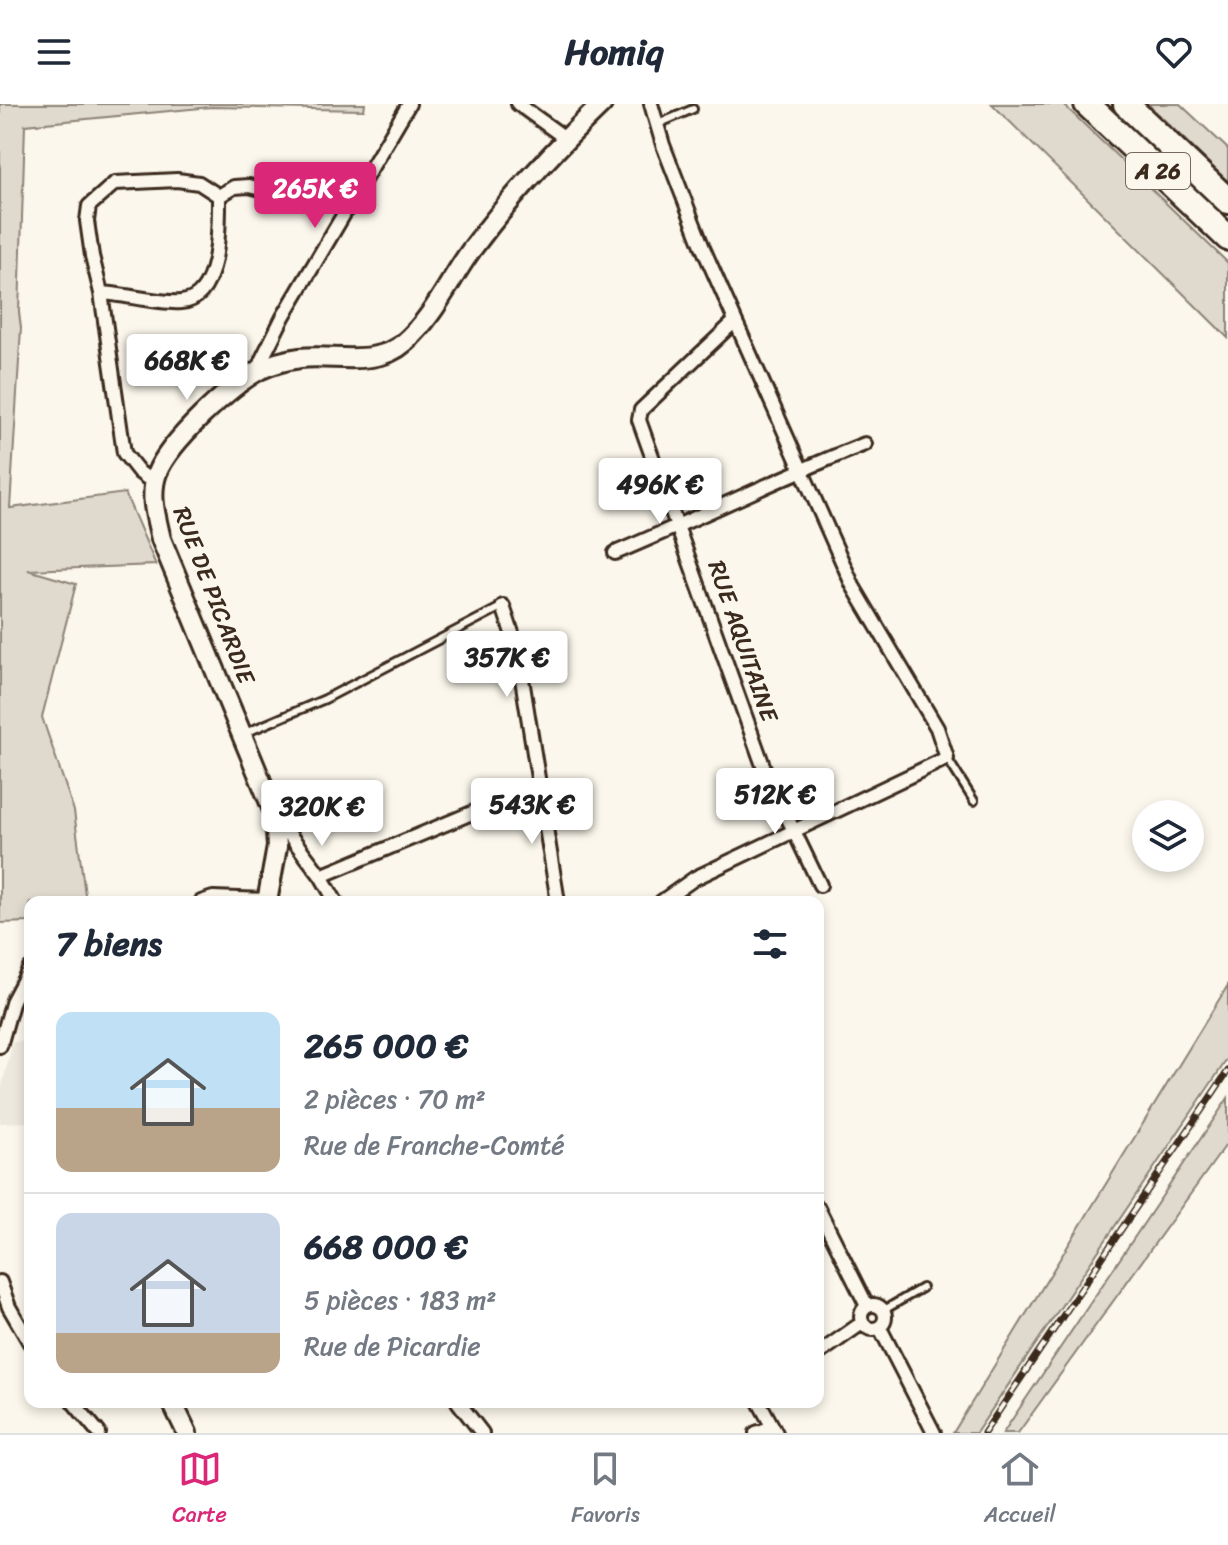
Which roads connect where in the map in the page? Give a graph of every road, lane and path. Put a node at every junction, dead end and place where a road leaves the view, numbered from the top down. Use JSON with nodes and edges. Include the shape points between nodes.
{"nodes":[{"id":1,"x":409,"y":104,"type":"edge"},
{"id":2,"x":518,"y":104,"type":"edge"},
{"id":3,"x":602,"y":104,"type":"edge"},
{"id":4,"x":651,"y":104,"type":"edge"},
{"id":5,"x":1087,"y":104,"type":"edge"},
{"id":6,"x":1126,"y":104,"type":"edge"},
{"id":7,"x":693,"y":109,"type":"dead end"},
{"id":8,"x":658,"y":124,"type":"junction"},
{"id":9,"x":565,"y":138,"type":"junction"},
{"id":10,"x":219,"y":196,"type":"junction"},
{"id":11,"x":1228,"y":201,"type":"edge"},
{"id":12,"x":352,"y":203,"type":"junction"},
{"id":13,"x":1228,"y":238,"type":"edge"},
{"id":14,"x":101,"y":293,"type":"junction"},
{"id":15,"x":734,"y":322,"type":"junction"},
{"id":16,"x":261,"y":369,"type":"junction"},
{"id":17,"x":865,"y":444,"type":"dead end"},
{"id":18,"x":800,"y":469,"type":"junction"},
{"id":19,"x":155,"y":484,"type":"junction"},
{"id":20,"x":679,"y":526,"type":"junction"},
{"id":21,"x":615,"y":553,"type":"dead end"},
{"id":22,"x":503,"y":606,"type":"joint"},
{"id":23,"x":242,"y":734,"type":"junction"},
{"id":24,"x":947,"y":758,"type":"junction"},
{"id":25,"x":539,"y":785,"type":"junction"},
{"id":26,"x":974,"y":801,"type":"dead end"},
{"id":27,"x":275,"y":815,"type":"junction"},
{"id":28,"x":793,"y":833,"type":"junction"},
{"id":29,"x":321,"y":876,"type":"junction"},
{"id":30,"x":820,"y":885,"type":"dead end"},
{"id":31,"x":269,"y":896,"type":"edge"},
{"id":32,"x":333,"y":896,"type":"edge"},
{"id":33,"x":557,"y":896,"type":"edge"},
{"id":34,"x":670,"y":896,"type":"edge"},
{"id":35,"x":24,"y":976,"type":"edge"},
{"id":36,"x":6,"y":1000,"type":"edge"},
{"id":37,"x":0,"y":1046,"type":"edge"},
{"id":38,"x":824,"y":1220,"type":"edge"},
{"id":39,"x":0,"y":1282,"type":"edge"},
{"id":40,"x":922,"y":1288,"type":"dead end"},
{"id":41,"x":867,"y":1306,"type":"junction"},
{"id":42,"x":884,"y":1310,"type":"junction"},
{"id":43,"x":862,"y":1323,"type":"junction"},
{"id":44,"x":880,"y":1328,"type":"junction"},
{"id":45,"x":24,"y":1333,"type":"edge"},
{"id":46,"x":824,"y":1350,"type":"edge"},
{"id":47,"x":78,"y":1408,"type":"edge"},
{"id":48,"x":175,"y":1408,"type":"edge"},
{"id":49,"x":463,"y":1408,"type":"edge"},
{"id":50,"x":762,"y":1408,"type":"edge"},
{"id":51,"x":774,"y":1430,"type":"edge"},
{"id":52,"x":99,"y":1433,"type":"edge"},
{"id":53,"x":187,"y":1433,"type":"edge"},
{"id":54,"x":482,"y":1433,"type":"edge"},
{"id":55,"x":756,"y":1433,"type":"edge"},
{"id":56,"x":934,"y":1433,"type":"edge"}],
"edges":[{"from":1,"to":12,"type":"street"},
{"from":2,"to":9,"type":"street"},
{"from":3,"to":9,"type":"street","name":"RUE DE PICARDIE"},
{"from":4,"to":8,"type":"street"},
{"from":5,"to":13,"type":"highway","number":"A 26"},
{"from":6,"to":11,"type":"highway","number":"A 26"},
{"from":7,"to":8,"type":"lane"},
{"from":8,"to":15,"type":"street"},
{"from":9,"to":16,"type":"street","name":"RUE DE PICARDIE","via":[[472,249],[421,327],[403,345],[385,355],[300,358]]},
{"from":10,"to":12,"type":"street","via":[[249,186]]},
{"from":10,"to":14,"type":"street","via":[[212,275],[196,298],[182,302]]},
{"from":10,"to":14,"type":"street","via":[[199,183],[177,180],[115,183],[98,196],[89,206],[87,221]]},
{"from":12,"to":16,"type":"street","via":[[283,317]]},
{"from":14,"to":19,"type":"street","via":[[124,453]]},
{"from":15,"to":18,"type":"street"},
{"from":15,"to":20,"type":"street","name":"RUE AQUITAINE","via":[[641,410],[639,420]]},
{"from":16,"to":19,"type":"street","name":"RUE DE PICARDIE","via":[[188,429],[166,456]]},
{"from":17,"to":18,"type":"street"},
{"from":18,"to":20,"type":"street"},
{"from":18,"to":24,"type":"street","via":[[853,586],[937,728]]},
{"from":19,"to":23,"type":"street","name":"RUE DE PICARDIE","via":[[161,539]]},
{"from":20,"to":21,"type":"street"},
{"from":20,"to":28,"type":"street","name":"RUE AQUITAINE","via":[[765,771]]},
{"from":22,"to":23,"type":"lane","via":[[325,699]]},
{"from":22,"to":25,"type":"street","via":[[517,648]]},
{"from":23,"to":27,"type":"street","name":"RUE DE PICARDIE"},
{"from":24,"to":26,"type":"lane"},
{"from":24,"to":28,"type":"street"},
{"from":25,"to":29,"type":"street"},
{"from":25,"to":33,"type":"street"},
{"from":27,"to":29,"type":"street"},
{"from":27,"to":31,"type":"street","name":"RUE DE PICARDIE","via":[[277,847]]},
{"from":28,"to":30,"type":"street","name":"RUE AQUITAINE"},
{"from":28,"to":34,"type":"street","via":[[695,878]]},
{"from":29,"to":32,"type":"street"},
{"from":35,"to":36,"type":"street"},
{"from":36,"to":37,"type":"street"},
{"from":38,"to":41,"type":"street"},
{"from":39,"to":45,"type":"street"},
{"from":40,"to":42,"type":"lane"},
{"from":41,"to":42,"type":"street"},
{"from":41,"to":43,"type":"street"},
{"from":42,"to":44,"type":"street"},
{"from":43,"to":44,"type":"street"},
{"from":43,"to":46,"type":"street"},
{"from":44,"to":56,"type":"street"},
{"from":47,"to":52,"type":"street"},
{"from":48,"to":53,"type":"street"},
{"from":49,"to":54,"type":"street"},
{"from":50,"to":51,"type":"street"},
{"from":51,"to":55,"type":"street"}]}
